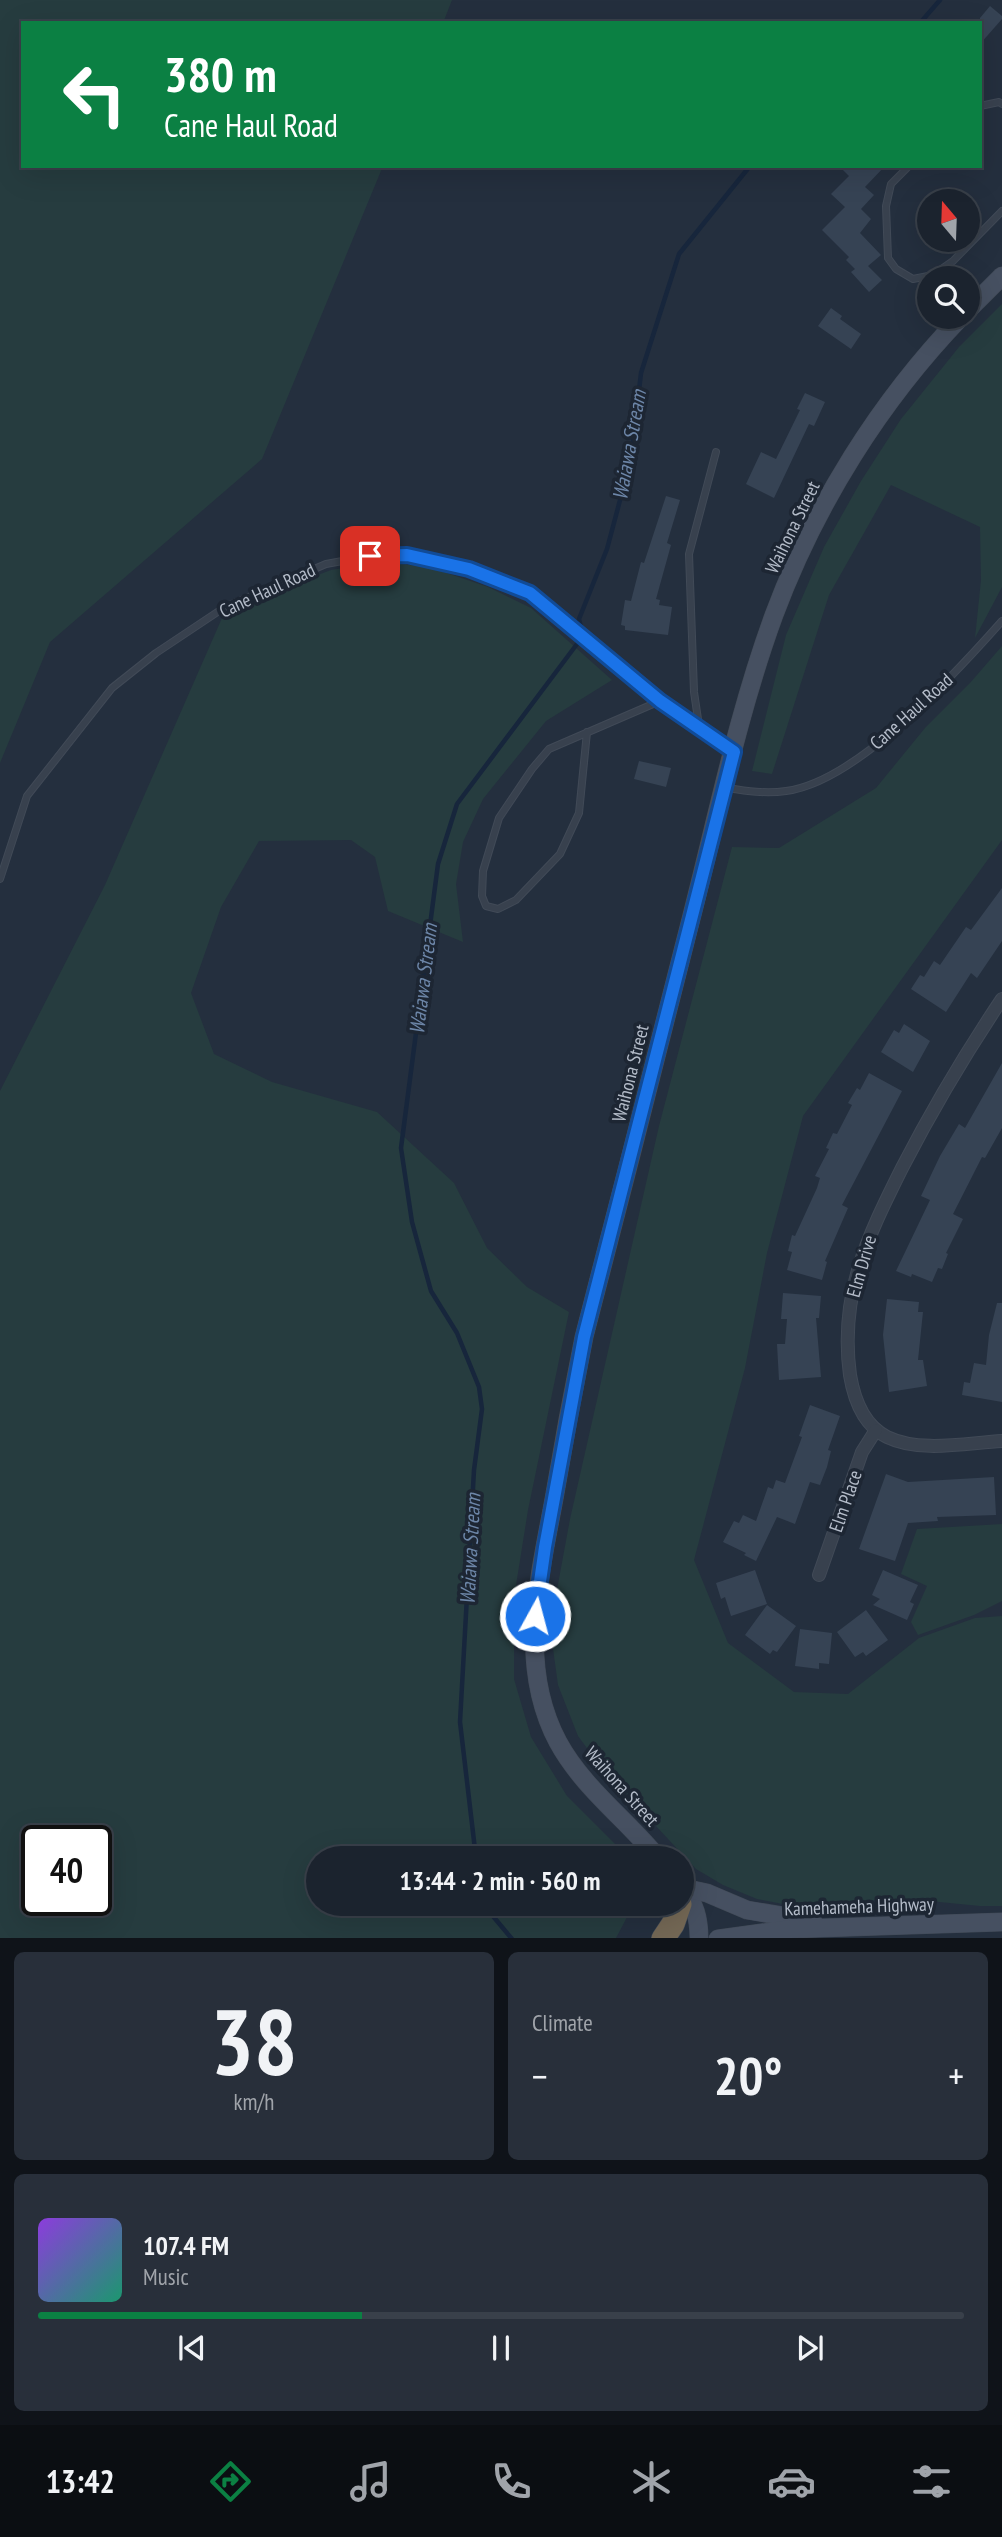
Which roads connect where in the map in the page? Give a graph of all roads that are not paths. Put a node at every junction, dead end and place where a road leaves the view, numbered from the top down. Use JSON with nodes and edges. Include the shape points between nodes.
{"nodes":[{"id":1,"x":1002,"y":104,"type":"edge"},
{"id":2,"x":982,"y":106,"type":"edge"},
{"id":3,"x":907,"y":168,"type":"edge"},
{"id":4,"x":1002,"y":211,"type":"edge"},
{"id":5,"x":1002,"y":276,"type":"edge"},
{"id":6,"x":980,"y":298,"type":"edge"},
{"id":7,"x":951,"y":329,"type":"edge"},
{"id":8,"x":716,"y":452,"type":"dead end"},
{"id":9,"x":1002,"y":621,"type":"edge"},
{"id":10,"x":660,"y":701,"type":"junction"},
{"id":11,"x":699,"y":726,"type":"junction"},
{"id":12,"x":587,"y":732,"type":"junction"},
{"id":13,"x":734,"y":752,"type":"junction"},
{"id":14,"x":725,"y":788,"type":"junction"},
{"id":15,"x":0,"y":879,"type":"edge"},
{"id":16,"x":1002,"y":999,"type":"edge"},
{"id":17,"x":876,"y":1430,"type":"junction"},
{"id":18,"x":1002,"y":1441,"type":"edge"},
{"id":19,"x":819,"y":1575,"type":"dead end"},
{"id":20,"x":647,"y":1846,"type":"edge"},
{"id":21,"x":694,"y":1894,"type":"edge"},
{"id":22,"x":675,"y":1916,"type":"edge"},
{"id":23,"x":685,"y":1916,"type":"edge"},
{"id":24,"x":1002,"y":1922,"type":"edge"},
{"id":25,"x":844,"y":1927,"type":"junction"},
{"id":26,"x":663,"y":1938,"type":"edge"},
{"id":27,"x":698,"y":1938,"type":"edge"},
{"id":28,"x":718,"y":1938,"type":"edge"}],
"edges":[{"from":1,"to":2,"type":"lane"},
{"from":3,"to":4,"type":"lane","via":[[891,184],[886,206],[888,258],[896,270],[913,279],[933,275],[953,261]]},
{"from":5,"to":6,"type":"street"},
{"from":7,"to":13,"type":"street","name":"Waihona Street","via":[[889,401],[801,550],[756,669]]},
{"from":8,"to":11,"type":"lane","via":[[689,554]]},
{"from":9,"to":14,"type":"lane","name":"Cane Haul Road","via":[[889,736],[852,762],[819,781],[787,791],[755,793]]},
{"from":10,"to":11,"type":"lane","name":"Cane Haul Road"},
{"from":10,"to":12,"type":"lane"},
{"from":10,"to":15,"type":"lane","name":"Cane Haul Road","via":[[530,593],[469,569],[407,555],[326,564],[225,607],[112,688],[27,796]]},
{"from":11,"to":13,"type":"lane","name":"Cane Haul Road"},
{"from":12,"to":12,"type":"lane","via":[[549,749],[499,818],[483,872],[486,906],[498,909],[516,900],[560,855],[579,813]]},
{"from":13,"to":14,"type":"street","name":"Waihona Street"},
{"from":14,"to":20,"type":"street","name":"Waihona Street","via":[[584,1337],[533,1637],[538,1691],[558,1742],[593,1789]]},
{"from":16,"to":17,"type":"street","name":"Elm Drive","via":[[920,1132],[857,1270],[849,1307],[849,1361],[857,1401]]},
{"from":17,"to":18,"type":"street","via":[[898,1441],[922,1445]]},
{"from":17,"to":19,"type":"street","name":"Elm Place","via":[[862,1452]]},
{"from":21,"to":25,"type":"street","via":[[706,1893],[747,1910]]},
{"from":22,"to":26,"type":"highway"},
{"from":23,"to":27,"type":"street"},
{"from":24,"to":25,"type":"street","name":"Kamehameha Highway"},
{"from":25,"to":28,"type":"street","name":"Kamehameha Highway"}]}
